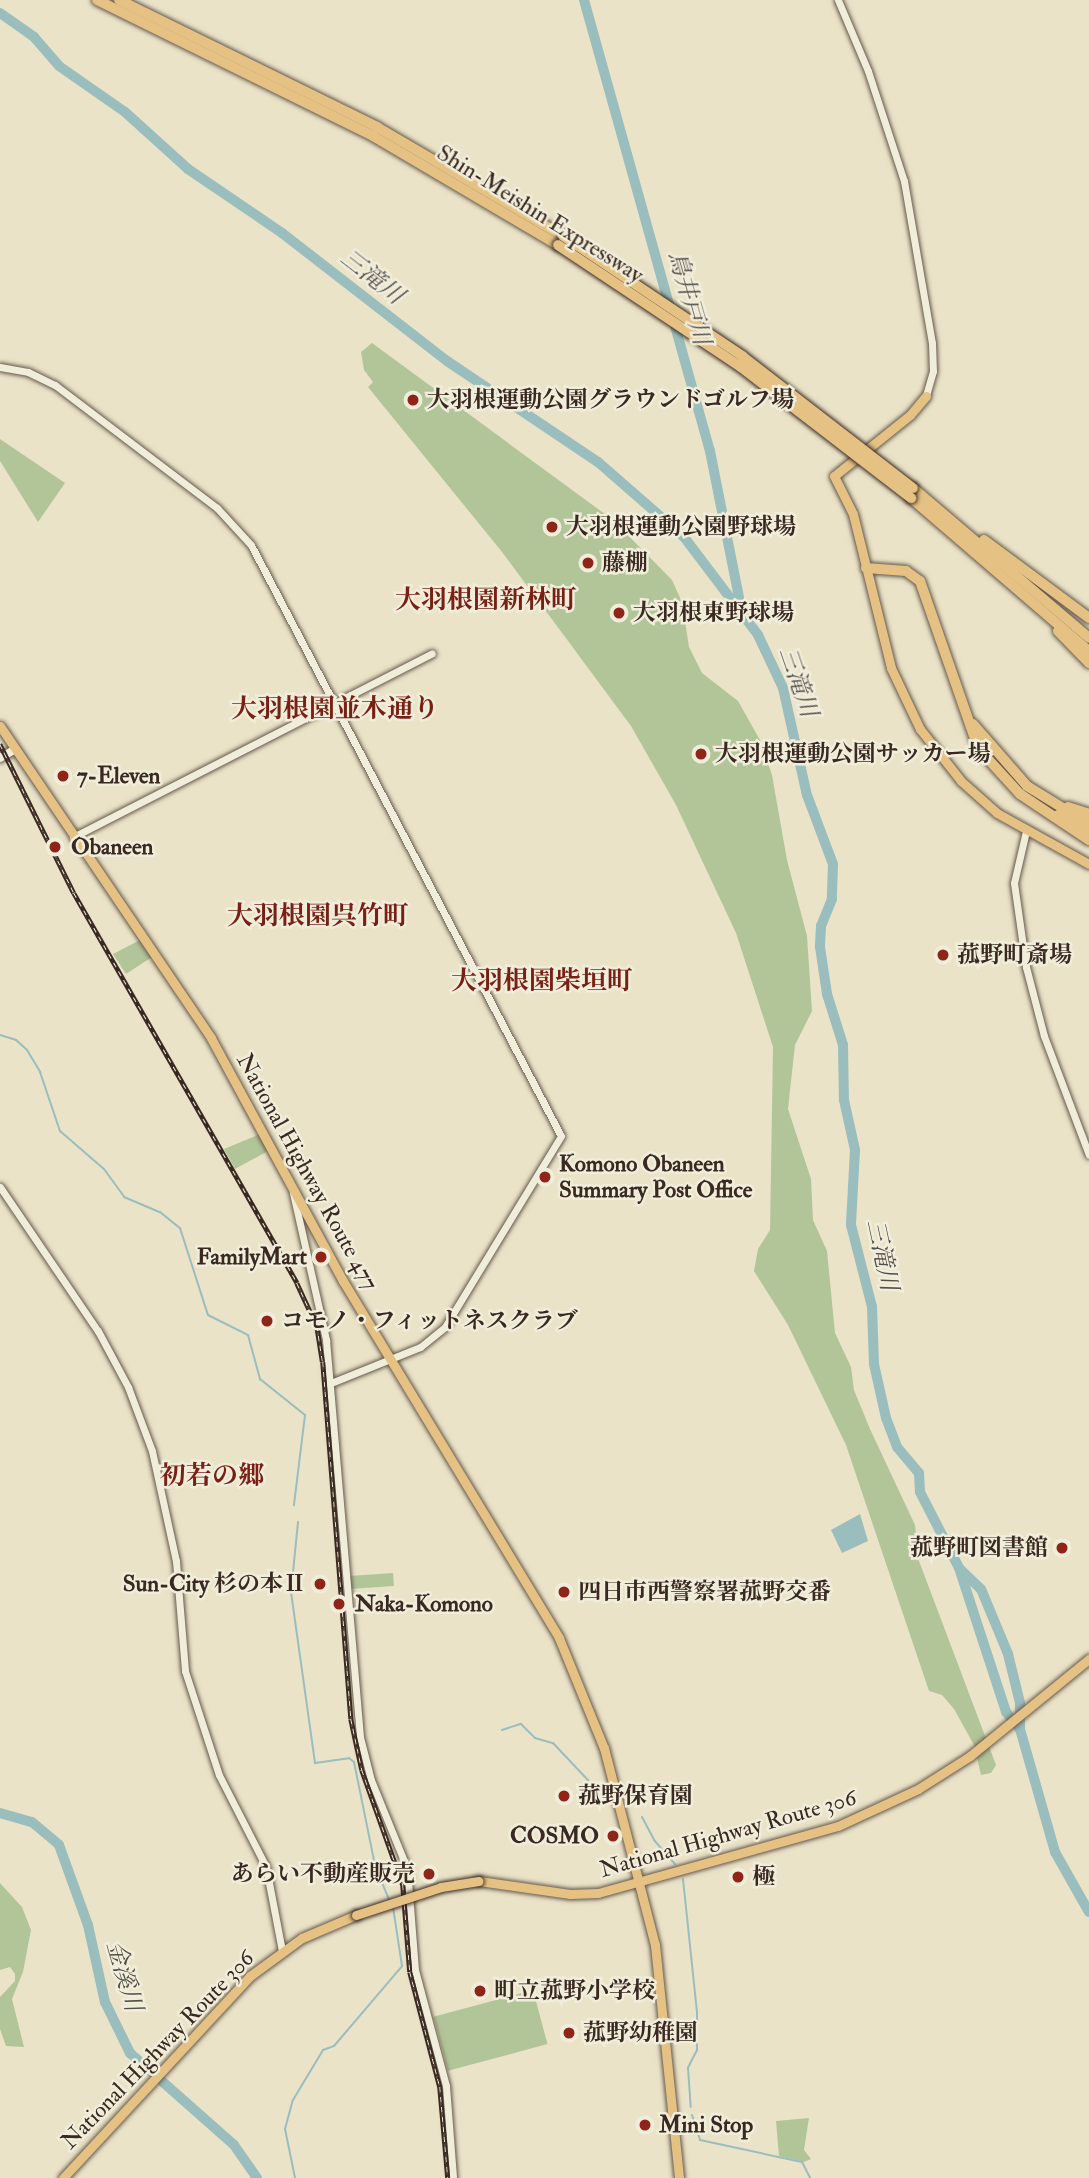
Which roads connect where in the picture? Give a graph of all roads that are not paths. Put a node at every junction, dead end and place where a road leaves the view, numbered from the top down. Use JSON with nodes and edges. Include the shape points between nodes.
{"nodes":[{"id":1,"x":97,"y":0,"type":"edge"},
{"id":2,"x":119,"y":0,"type":"edge"},
{"id":3,"x":838,"y":0,"type":"edge"},
{"id":4,"x":205,"y":45,"type":"junction"},
{"id":5,"x":0,"y":368,"type":"edge"},
{"id":6,"x":926,"y":396,"type":"joint"},
{"id":7,"x":912,"y":493,"type":"junction"},
{"id":8,"x":924,"y":497,"type":"junction"},
{"id":9,"x":866,"y":568,"type":"junction"},
{"id":10,"x":1015,"y":587,"type":"junction"},
{"id":11,"x":1089,"y":618,"type":"edge"},
{"id":12,"x":1089,"y":638,"type":"edge"},
{"id":13,"x":1089,"y":651,"type":"edge"},
{"id":14,"x":432,"y":653,"type":"dead end"},
{"id":15,"x":1089,"y":663,"type":"edge"},
{"id":16,"x":336,"y":703,"type":"junction"},
{"id":17,"x":0,"y":726,"type":"edge"},
{"id":18,"x":14,"y":750,"type":"junction"},
{"id":19,"x":0,"y":758,"type":"edge"},
{"id":20,"x":1024,"y":790,"type":"junction"},
{"id":21,"x":1089,"y":814,"type":"edge"},
{"id":22,"x":1089,"y":824,"type":"edge"},
{"id":23,"x":1026,"y":831,"type":"junction"},
{"id":24,"x":1089,"y":831,"type":"edge"},
{"id":25,"x":73,"y":837,"type":"junction"},
{"id":26,"x":1089,"y":840,"type":"edge"},
{"id":27,"x":1089,"y":864,"type":"edge"},
{"id":28,"x":1089,"y":1155,"type":"edge"},
{"id":29,"x":292,"y":1185,"type":"junction"},
{"id":30,"x":0,"y":1187,"type":"edge"},
{"id":31,"x":392,"y":1359,"type":"junction"},
{"id":32,"x":331,"y":1383,"type":"junction"},
{"id":33,"x":1089,"y":1659,"type":"edge"},
{"id":34,"x":639,"y":1882,"type":"junction"},
{"id":35,"x":282,"y":1951,"type":"junction"},
{"id":36,"x":63,"y":2178,"type":"edge"},
{"id":37,"x":453,"y":2178,"type":"edge"},
{"id":38,"x":679,"y":2178,"type":"edge"}],
"edges":[{"from":1,"to":4,"type":"highway","name":"Shin-Meishin Expressway"},
{"from":2,"to":4,"type":"highway","name":"Shin-Meishin Expressway"},
{"from":3,"to":6,"type":"street","via":[[881,106],[908,200],[932,343],[933,371]]},
{"from":4,"to":7,"type":"highway","name":"Shin-Meishin Expressway","bridge":true,"via":[[561,241]]},
{"from":5,"to":16,"type":"street","via":[[28,372],[55,385],[228,517],[261,559]]},
{"from":6,"to":9,"type":"highway","via":[[910,415],[834,476],[853,514]]},
{"from":7,"to":8,"type":"highway","name":"Shin-Meishin Expressway"},
{"from":7,"to":10,"type":"highway","name":"Shin-Meishin Expressway"},
{"from":8,"to":11,"type":"highway"},
{"from":8,"to":12,"type":"highway","name":"Shin-Meishin Expressway"},
{"from":9,"to":20,"type":"highway","via":[[906,571],[920,581],[978,748]]},
{"from":9,"to":23,"type":"highway","via":[[891,668],[920,729],[971,790]]},
{"from":10,"to":13,"type":"highway","name":"Shin-Meishin Expressway"},
{"from":10,"to":15,"type":"highway"},
{"from":14,"to":16,"type":"street"},
{"from":16,"to":25,"type":"street"},
{"from":16,"to":31,"type":"street","via":[[561,1136],[445,1327],[420,1347]]},
{"from":17,"to":18,"type":"highway","name":"National Highway Route 477"},
{"from":18,"to":19,"type":"main road"},
{"from":18,"to":25,"type":"highway","name":"National Highway Route 477"},
{"from":20,"to":21,"type":"highway"},
{"from":20,"to":22,"type":"highway"},
{"from":20,"to":24,"type":"highway"},
{"from":20,"to":26,"type":"highway"},
{"from":23,"to":27,"type":"highway"},
{"from":23,"to":28,"type":"street","via":[[1014,883],[1026,967],[1044,1036]]},
{"from":25,"to":29,"type":"highway","name":"National Highway Route 477","via":[[211,1038]]},
{"from":29,"to":31,"type":"highway","name":"National Highway Route 477"},
{"from":29,"to":32,"type":"street","via":[[313,1266]]},
{"from":30,"to":35,"type":"street","via":[[99,1331],[128,1387],[152,1451],[176,1561],[186,1671],[219,1775],[266,1867]]},
{"from":31,"to":32,"type":"street"},
{"from":31,"to":34,"type":"highway","name":"National Highway Route 477","via":[[559,1638],[604,1748]]},
{"from":32,"to":37,"type":"street","via":[[360,1737],[407,1868],[415,1970],[446,2086]]},
{"from":33,"to":34,"type":"highway","name":"National Highway Route 306","via":[[970,1756],[918,1789],[838,1826]]},
{"from":34,"to":35,"type":"highway","name":"National Highway Route 306","bridge":true,"via":[[570,1894],[479,1881],[441,1887],[356,1915]]},
{"from":34,"to":38,"type":"highway","name":"National Highway Route 477","via":[[659,1967]]},
{"from":35,"to":36,"type":"highway","name":"National Highway Route 306","via":[[250,1976]]}]}
